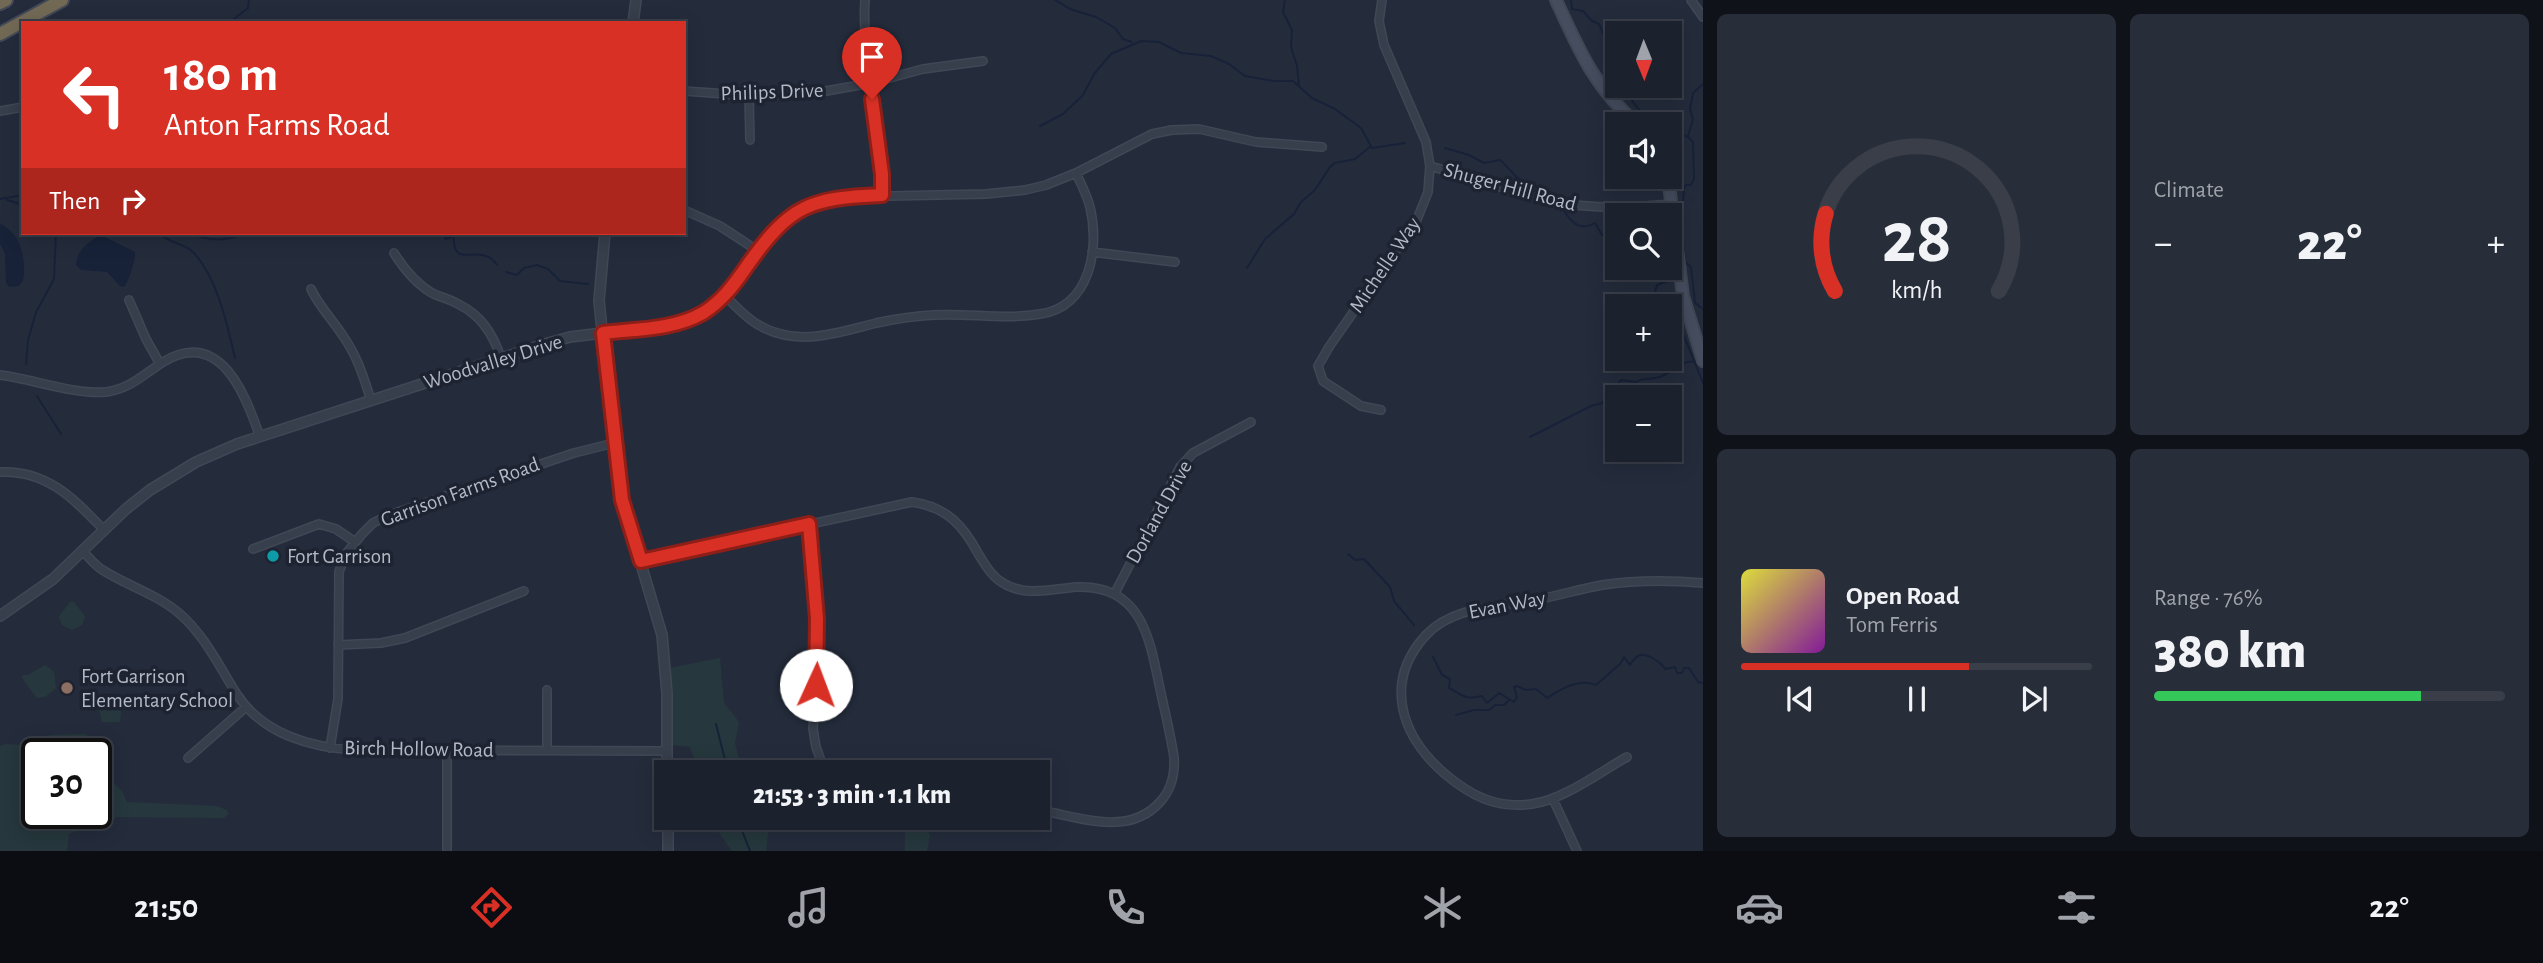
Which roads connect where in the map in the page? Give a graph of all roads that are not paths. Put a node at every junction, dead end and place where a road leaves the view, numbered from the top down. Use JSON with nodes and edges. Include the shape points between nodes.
{"nodes":[{"id":1,"x":6,"y":0,"type":"edge"},
{"id":2,"x":62,"y":0,"type":"edge"},
{"id":3,"x":636,"y":0,"type":"edge"},
{"id":4,"x":865,"y":0,"type":"edge"},
{"id":5,"x":1382,"y":0,"type":"edge"},
{"id":6,"x":1556,"y":0,"type":"edge"},
{"id":7,"x":1691,"y":0,"type":"edge"},
{"id":8,"x":0,"y":3,"type":"edge"},
{"id":9,"x":1703,"y":17,"type":"edge"},
{"id":10,"x":24,"y":21,"type":"edge"},
{"id":11,"x":633,"y":21,"type":"edge"},
{"id":12,"x":21,"y":22,"type":"edge"},
{"id":13,"x":0,"y":34,"type":"edge"},
{"id":14,"x":983,"y":61,"type":"dead end"},
{"id":15,"x":870,"y":83,"type":"junction"},
{"id":16,"x":686,"y":91,"type":"edge"},
{"id":17,"x":749,"y":96,"type":"junction"},
{"id":18,"x":21,"y":107,"type":"edge"},
{"id":19,"x":0,"y":111,"type":"edge"},
{"id":20,"x":1623,"y":112,"type":"edge"},
{"id":21,"x":750,"y":140,"type":"dead end"},
{"id":22,"x":1322,"y":147,"type":"dead end"},
{"id":23,"x":1430,"y":166,"type":"junction"},
{"id":24,"x":1076,"y":173,"type":"junction"},
{"id":25,"x":882,"y":195,"type":"junction"},
{"id":26,"x":1605,"y":208,"type":"edge"},
{"id":27,"x":686,"y":211,"type":"edge"},
{"id":28,"x":605,"y":235,"type":"edge"},
{"id":29,"x":758,"y":251,"type":"junction"},
{"id":30,"x":394,"y":253,"type":"dead end"},
{"id":31,"x":1092,"y":253,"type":"junction"},
{"id":32,"x":1175,"y":262,"type":"dead end"},
{"id":33,"x":1681,"y":280,"type":"edge"},
{"id":34,"x":311,"y":289,"type":"dead end"},
{"id":35,"x":725,"y":296,"type":"junction"},
{"id":36,"x":129,"y":300,"type":"dead end"},
{"id":37,"x":603,"y":333,"type":"junction"},
{"id":38,"x":501,"y":358,"type":"junction"},
{"id":39,"x":1703,"y":361,"type":"edge"},
{"id":40,"x":160,"y":364,"type":"junction"},
{"id":41,"x":0,"y":375,"type":"edge"},
{"id":42,"x":371,"y":400,"type":"junction"},
{"id":43,"x":1381,"y":410,"type":"dead end"},
{"id":44,"x":1251,"y":422,"type":"dead end"},
{"id":45,"x":260,"y":437,"type":"junction"},
{"id":46,"x":614,"y":443,"type":"junction"},
{"id":47,"x":0,"y":472,"type":"edge"},
{"id":48,"x":809,"y":524,"type":"junction"},
{"id":49,"x":104,"y":530,"type":"junction"},
{"id":50,"x":355,"y":542,"type":"junction"},
{"id":51,"x":253,"y":549,"type":"dead end"},
{"id":52,"x":82,"y":550,"type":"junction"},
{"id":53,"x":641,"y":561,"type":"junction"},
{"id":54,"x":1703,"y":583,"type":"edge"},
{"id":55,"x":524,"y":591,"type":"dead end"},
{"id":56,"x":1115,"y":593,"type":"junction"},
{"id":57,"x":0,"y":616,"type":"edge"},
{"id":58,"x":338,"y":645,"type":"junction"},
{"id":59,"x":547,"y":690,"type":"dead end"},
{"id":60,"x":246,"y":707,"type":"junction"},
{"id":61,"x":330,"y":748,"type":"junction"},
{"id":62,"x":447,"y":750,"type":"junction"},
{"id":63,"x":547,"y":751,"type":"junction"},
{"id":64,"x":667,"y":751,"type":"junction"},
{"id":65,"x":1627,"y":757,"type":"dead end"},
{"id":66,"x":188,"y":758,"type":"dead end"},
{"id":67,"x":667,"y":760,"type":"edge"},
{"id":68,"x":821,"y":760,"type":"edge"},
{"id":69,"x":1553,"y":799,"type":"junction"},
{"id":70,"x":1050,"y":812,"type":"edge"},
{"id":71,"x":668,"y":830,"type":"edge"},
{"id":72,"x":447,"y":851,"type":"edge"},
{"id":73,"x":668,"y":851,"type":"edge"},
{"id":74,"x":1577,"y":851,"type":"edge"}],
"edges":[{"from":1,"to":8,"type":"highway"},
{"from":2,"to":10,"type":"highway"},
{"from":3,"to":11,"type":"street"},
{"from":4,"to":15,"type":"street"},
{"from":5,"to":23,"type":"street","name":"Michelle Way","via":[[1379,21],[1384,45],[1423,135]]},
{"from":6,"to":20,"type":"main road","via":[[1598,84]]},
{"from":7,"to":9,"type":"street"},
{"from":12,"to":13,"type":"highway"},
{"from":14,"to":15,"type":"street","name":"Philips Drive","via":[[923,69]]},
{"from":15,"to":17,"type":"street","name":"Philips Drive","via":[[815,93]]},
{"from":15,"to":25,"type":"street"},
{"from":16,"to":17,"type":"street","name":"Philips Drive"},
{"from":17,"to":21,"type":"street"},
{"from":18,"to":19,"type":"street"},
{"from":22,"to":24,"type":"street","name":"Woodvalley Drive","via":[[1263,143],[1199,129],[1172,130],[1129,144]]},
{"from":23,"to":26,"type":"street","name":"Shuger Hill Road","via":[[1562,204]]},
{"from":23,"to":43,"type":"street","name":"Michelle Way","via":[[1428,192],[1416,222],[1318,366],[1322,381],[1361,406]]},
{"from":24,"to":25,"type":"street","name":"Woodvalley Drive","via":[[1046,185],[1007,192]]},
{"from":24,"to":31,"type":"street","via":[[1090,210]]},
{"from":25,"to":29,"type":"street","name":"Woodvalley Drive","via":[[832,198],[810,206],[780,225]]},
{"from":27,"to":29,"type":"street"},
{"from":28,"to":37,"type":"street","via":[[598,288]]},
{"from":29,"to":35,"type":"street","name":"Woodvalley Drive"},
{"from":30,"to":38,"type":"street","via":[[419,284],[482,322]]},
{"from":31,"to":32,"type":"street"},
{"from":31,"to":35,"type":"street","via":[[1087,278],[1077,294],[1042,314],[932,315],[804,338],[756,323]]},
{"from":33,"to":39,"type":"main road"},
{"from":34,"to":42,"type":"street","via":[[354,354]]},
{"from":35,"to":37,"type":"street","name":"Woodvalley Drive","via":[[683,321]]},
{"from":36,"to":40,"type":"street"},
{"from":37,"to":38,"type":"street","name":"Woodvalley Drive","via":[[559,340]]},
{"from":37,"to":46,"type":"street"},
{"from":38,"to":42,"type":"street","name":"Woodvalley Drive"},
{"from":40,"to":41,"type":"street","via":[[138,381],[108,391]]},
{"from":40,"to":45,"type":"street","via":[[191,354],[207,356],[224,366],[245,396]]},
{"from":42,"to":45,"type":"street","name":"Woodvalley Drive"},
{"from":44,"to":56,"type":"street","name":"Dorland Drive","via":[[1193,453],[1180,467]]},
{"from":45,"to":49,"type":"street","name":"Woodvalley Drive","via":[[172,475]]},
{"from":46,"to":50,"type":"street","name":"Garrison Farms Road","via":[[389,515],[368,527]]},
{"from":46,"to":53,"type":"street","via":[[622,500]]},
{"from":47,"to":49,"type":"street","via":[[52,482]]},
{"from":48,"to":53,"type":"street"},
{"from":48,"to":56,"type":"street","via":[[904,503],[926,505],[957,520],[989,571],[1008,586],[1032,591],[1085,587]]},
{"from":48,"to":68,"type":"street","via":[[817,628],[813,729]]},
{"from":49,"to":52,"type":"street","name":"Woodvalley Drive"},
{"from":50,"to":51,"type":"street","via":[[337,529],[319,524]]},
{"from":50,"to":58,"type":"street","name":"Garrison Farms Road","via":[[338,578]]},
{"from":52,"to":57,"type":"street","name":"Woodvalley Drive","via":[[40,589]]},
{"from":52,"to":60,"type":"street","name":"Birch Hollow Road","via":[[102,570],[182,615]]},
{"from":53,"to":64,"type":"street","via":[[662,635]]},
{"from":54,"to":69,"type":"street","name":"Evan Way","via":[[1617,583],[1474,610],[1442,622],[1417,646],[1403,678],[1402,710],[1409,732],[1424,754],[1462,789],[1488,801],[1523,805]]},
{"from":55,"to":58,"type":"street","via":[[405,638]]},
{"from":56,"to":70,"type":"street","via":[[1136,613],[1147,634],[1174,757],[1171,785],[1154,808],[1131,821],[1102,822]]},
{"from":58,"to":61,"type":"street","name":"Garrison Farms Road","via":[[338,699]]},
{"from":59,"to":63,"type":"street"},
{"from":60,"to":61,"type":"street","name":"Birch Hollow Road","via":[[279,732]]},
{"from":60,"to":66,"type":"street"},
{"from":61,"to":62,"type":"street","name":"Birch Hollow Road"},
{"from":62,"to":63,"type":"street","name":"Birch Hollow Road"},
{"from":62,"to":72,"type":"street"},
{"from":63,"to":64,"type":"street","name":"Birch Hollow Road"},
{"from":64,"to":67,"type":"street"},
{"from":65,"to":69,"type":"street","name":"Evan Way"},
{"from":69,"to":74,"type":"street"},
{"from":71,"to":73,"type":"street"}]}
